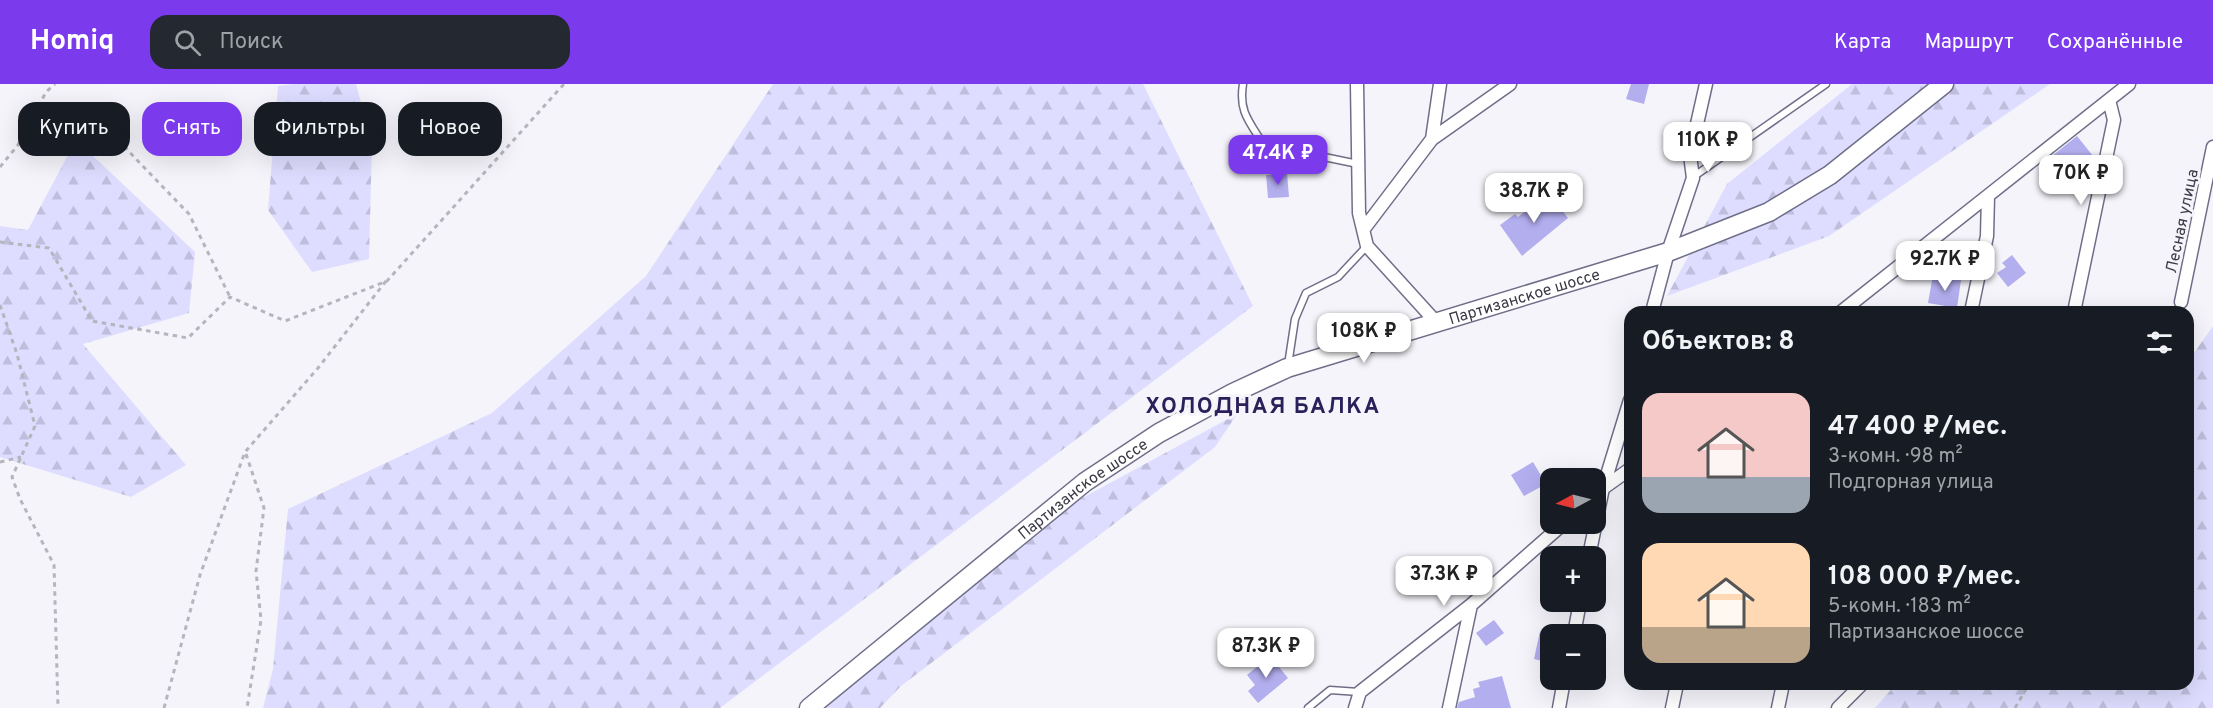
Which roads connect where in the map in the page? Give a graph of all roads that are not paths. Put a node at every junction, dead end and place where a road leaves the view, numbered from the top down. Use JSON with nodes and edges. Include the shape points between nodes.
{"nodes":[{"id":1,"x":1243,"y":84,"type":"edge"},
{"id":2,"x":1357,"y":84,"type":"edge"},
{"id":3,"x":1440,"y":84,"type":"edge"},
{"id":4,"x":1510,"y":84,"type":"edge"},
{"id":5,"x":1706,"y":84,"type":"edge"},
{"id":6,"x":1826,"y":84,"type":"edge"},
{"id":7,"x":1944,"y":84,"type":"edge"},
{"id":8,"x":2129,"y":84,"type":"edge"},
{"id":9,"x":2109,"y":100,"type":"junction"},
{"id":10,"x":1432,"y":139,"type":"junction"},
{"id":11,"x":2213,"y":147,"type":"edge"},
{"id":12,"x":1358,"y":164,"type":"junction"},
{"id":13,"x":1693,"y":178,"type":"junction"},
{"id":14,"x":1988,"y":196,"type":"junction"},
{"id":15,"x":1363,"y":230,"type":"junction"},
{"id":16,"x":1367,"y":246,"type":"junction"},
{"id":17,"x":1668,"y":252,"type":"junction"},
{"id":18,"x":1860,"y":297,"type":"junction"},
{"id":19,"x":2181,"y":302,"type":"dead end"},
{"id":20,"x":1654,"y":306,"type":"edge"},
{"id":21,"x":1849,"y":306,"type":"edge"},
{"id":22,"x":1858,"y":306,"type":"edge"},
{"id":23,"x":1972,"y":306,"type":"edge"},
{"id":24,"x":2075,"y":306,"type":"edge"},
{"id":25,"x":1436,"y":322,"type":"junction"},
{"id":26,"x":1287,"y":368,"type":"junction"},
{"id":27,"x":1624,"y":418,"type":"edge"},
{"id":28,"x":1606,"y":473,"type":"edge"},
{"id":29,"x":1624,"y":473,"type":"edge"},
{"id":30,"x":1606,"y":487,"type":"edge"},
{"id":31,"x":1552,"y":534,"type":"edge"},
{"id":32,"x":1471,"y":605,"type":"junction"},
{"id":33,"x":1562,"y":690,"type":"edge"},
{"id":34,"x":1676,"y":690,"type":"edge"},
{"id":35,"x":1782,"y":690,"type":"edge"},
{"id":36,"x":1856,"y":690,"type":"edge"},
{"id":37,"x":1360,"y":692,"type":"junction"},
{"id":38,"x":809,"y":708,"type":"edge"},
{"id":39,"x":1308,"y":708,"type":"edge"},
{"id":40,"x":1355,"y":708,"type":"edge"},
{"id":41,"x":1449,"y":708,"type":"edge"},
{"id":42,"x":1559,"y":708,"type":"edge"},
{"id":43,"x":1672,"y":708,"type":"edge"},
{"id":44,"x":1778,"y":708,"type":"edge"},
{"id":45,"x":1838,"y":708,"type":"edge"}],
"edges":[{"from":1,"to":12,"type":"lane","via":[[1240,99],[1260,139]]},
{"from":2,"to":12,"type":"street"},
{"from":3,"to":10,"type":"street"},
{"from":4,"to":10,"type":"street"},
{"from":5,"to":13,"type":"street","via":[[1690,155]]},
{"from":6,"to":13,"type":"lane"},
{"from":7,"to":17,"type":"main road","name":"Партизанское шоссе","via":[[1830,175],[1769,212]]},
{"from":8,"to":9,"type":"street"},
{"from":9,"to":14,"type":"street"},
{"from":9,"to":24,"type":"street","via":[[2114,120]]},
{"from":10,"to":15,"type":"street"},
{"from":11,"to":19,"type":"street","name":"Лесная улица"},
{"from":12,"to":15,"type":"street"},
{"from":13,"to":17,"type":"street"},
{"from":14,"to":18,"type":"street"},
{"from":14,"to":23,"type":"street","via":[[1987,236]]},
{"from":15,"to":16,"type":"street"},
{"from":16,"to":25,"type":"street"},
{"from":16,"to":26,"type":"lane","via":[[1338,277],[1306,293],[1294,319]]},
{"from":17,"to":20,"type":"street"},
{"from":17,"to":25,"type":"main road","name":"Партизанское шоссе"},
{"from":18,"to":21,"type":"street"},
{"from":18,"to":22,"type":"street"},
{"from":25,"to":26,"type":"main road","name":"Партизанское шоссе"},
{"from":26,"to":38,"type":"main road","name":"Партизанское шоссе","via":[[1159,433],[1085,482]]},
{"from":27,"to":28,"type":"street"},
{"from":29,"to":30,"type":"street"},
{"from":31,"to":32,"type":"street"},
{"from":32,"to":37,"type":"street"},
{"from":32,"to":41,"type":"street"},
{"from":33,"to":42,"type":"street"},
{"from":34,"to":43,"type":"street"},
{"from":35,"to":44,"type":"street"},
{"from":36,"to":45,"type":"street"},
{"from":37,"to":39,"type":"lane","via":[[1330,690]]},
{"from":37,"to":40,"type":"street"}]}
